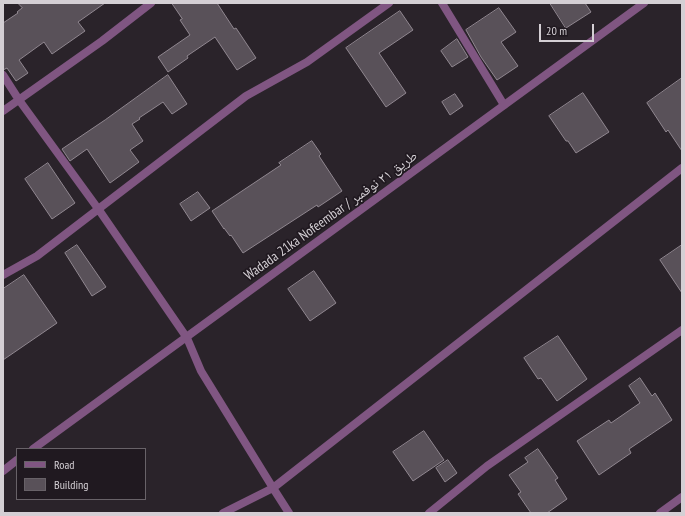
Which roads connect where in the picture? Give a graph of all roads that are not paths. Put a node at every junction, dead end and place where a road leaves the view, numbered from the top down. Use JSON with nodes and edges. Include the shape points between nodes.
{"nodes":[{"id":1,"x":150,"y":3,"type":"edge"},
{"id":2,"x":389,"y":3,"type":"edge"},
{"id":3,"x":442,"y":3,"type":"edge"},
{"id":4,"x":644,"y":3,"type":"edge"},
{"id":5,"x":3,"y":75,"type":"edge"},
{"id":6,"x":19,"y":100,"type":"junction"},
{"id":7,"x":504,"y":105,"type":"junction"},
{"id":8,"x":3,"y":111,"type":"edge"},
{"id":9,"x":682,"y":168,"type":"edge"},
{"id":10,"x":99,"y":210,"type":"junction"},
{"id":11,"x":3,"y":275,"type":"edge"},
{"id":12,"x":682,"y":330,"type":"edge"},
{"id":13,"x":187,"y":338,"type":"junction"},
{"id":14,"x":34,"y":448,"type":"edge"},
{"id":15,"x":16,"y":461,"type":"edge"},
{"id":16,"x":3,"y":470,"type":"edge"},
{"id":17,"x":273,"y":488,"type":"junction"},
{"id":18,"x":682,"y":497,"type":"edge"},
{"id":19,"x":223,"y":513,"type":"edge"},
{"id":20,"x":289,"y":513,"type":"edge"},
{"id":21,"x":429,"y":513,"type":"edge"},
{"id":22,"x":660,"y":513,"type":"edge"}],
"edges":[{"from":1,"to":6,"type":"street"},
{"from":2,"to":10,"type":"street","via":[[307,62],[246,96]]},
{"from":3,"to":7,"type":"street"},
{"from":4,"to":7,"type":"street","name":"Wadada 21ka Nofeembar / طريق ٢١ نوفمبر"},
{"from":5,"to":6,"type":"street"},
{"from":6,"to":8,"type":"street"},
{"from":6,"to":10,"type":"street"},
{"from":7,"to":13,"type":"street","name":"Wadada 21ka Nofeembar / طريق ٢١ نوفمبر"},
{"from":9,"to":17,"type":"street"},
{"from":10,"to":11,"type":"street","via":[[37,256]]},
{"from":10,"to":13,"type":"street"},
{"from":12,"to":21,"type":"street","via":[[487,466]]},
{"from":13,"to":14,"type":"street","name":"Wadada 21ka Nofeembar / طريق ٢١ نوفمبر"},
{"from":13,"to":17,"type":"street","via":[[202,371]]},
{"from":15,"to":16,"type":"street"},
{"from":17,"to":19,"type":"street"},
{"from":17,"to":20,"type":"street"},
{"from":18,"to":22,"type":"street"}]}
